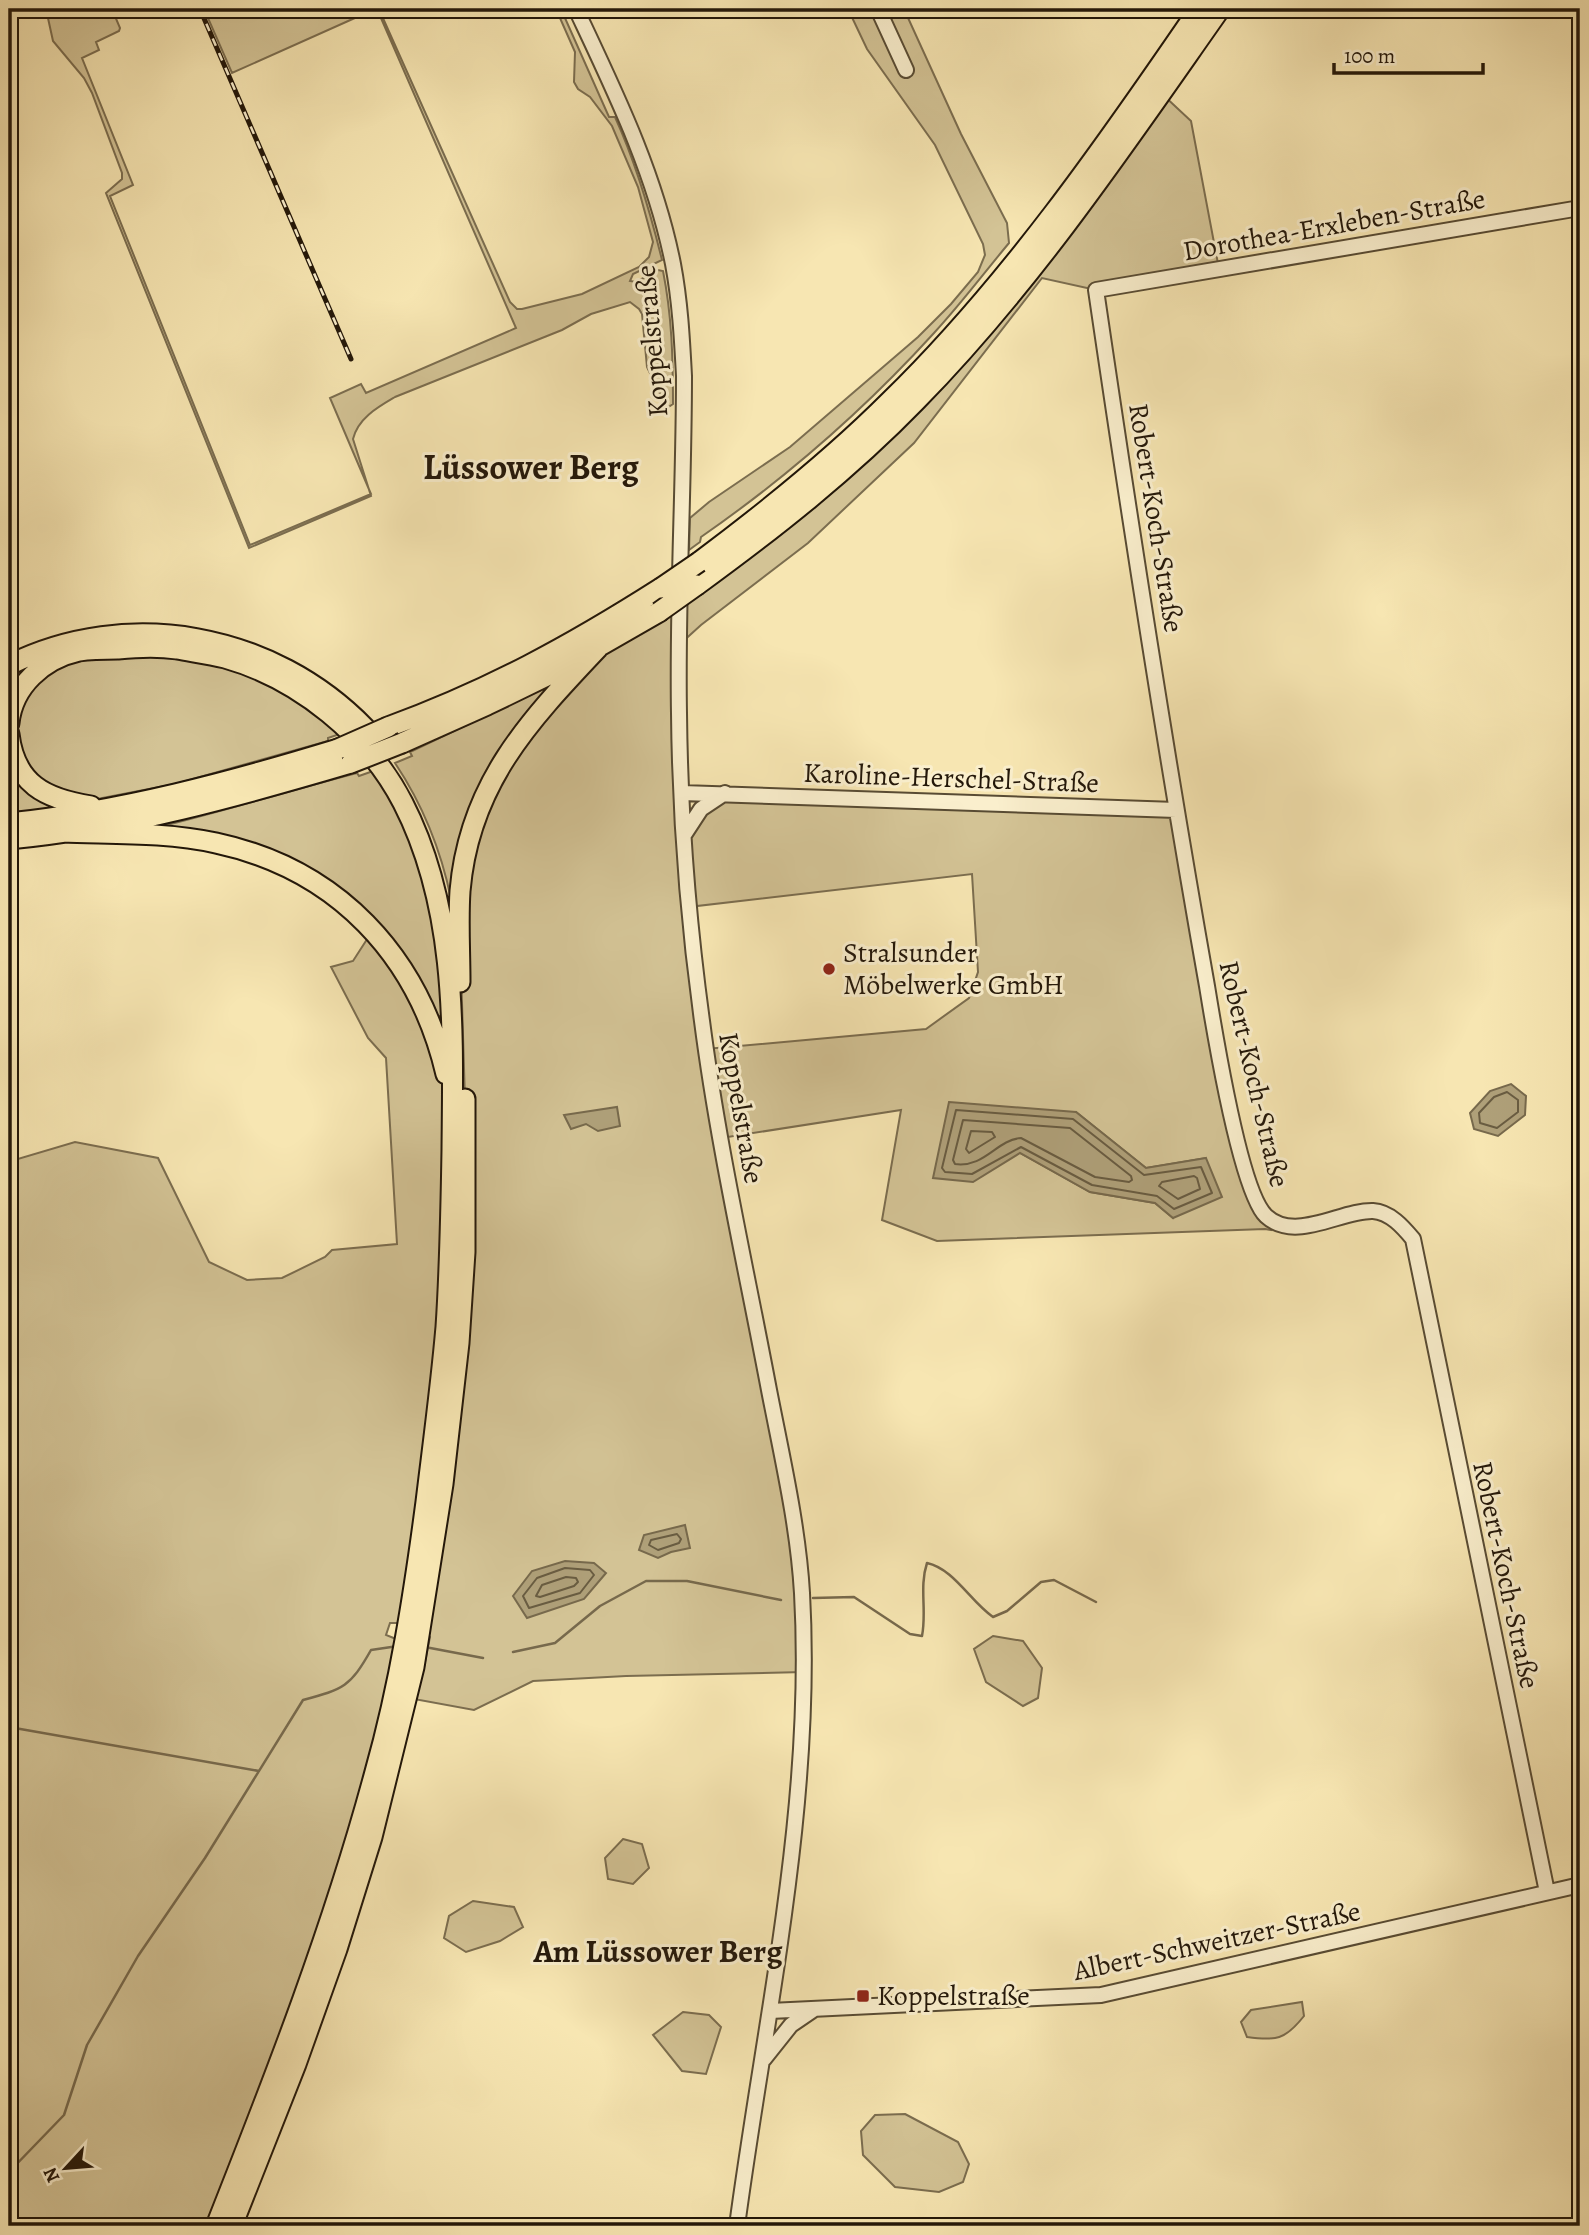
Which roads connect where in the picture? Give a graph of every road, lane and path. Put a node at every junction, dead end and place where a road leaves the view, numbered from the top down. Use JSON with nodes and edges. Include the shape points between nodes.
{"nodes":[{"id":1,"x":576,"y":9,"type":"edge"},
{"id":2,"x":878,"y":9,"type":"edge"},
{"id":3,"x":1199,"y":9,"type":"edge"},
{"id":4,"x":1220,"y":9,"type":"edge"},
{"id":5,"x":906,"y":70,"type":"dead end"},
{"id":6,"x":1580,"y":208,"type":"edge"},
{"id":7,"x":1096,"y":290,"type":"joint"},
{"id":8,"x":598,"y":648,"type":"junction"},
{"id":9,"x":9,"y":665,"type":"edge"},
{"id":10,"x":9,"y":723,"type":"edge"},
{"id":11,"x":9,"y":734,"type":"edge"},
{"id":12,"x":345,"y":756,"type":"junction"},
{"id":13,"x":682,"y":793,"type":"junction"},
{"id":14,"x":725,"y":793,"type":"junction"},
{"id":15,"x":109,"y":808,"type":"junction"},
{"id":16,"x":1176,"y":810,"type":"junction"},
{"id":17,"x":9,"y":823,"type":"edge"},
{"id":18,"x":62,"y":832,"type":"junction"},
{"id":19,"x":684,"y":835,"type":"junction"},
{"id":20,"x":9,"y":839,"type":"edge"},
{"id":21,"x":460,"y":1001,"type":"junction"},
{"id":22,"x":452,"y":1103,"type":"junction"},
{"id":23,"x":415,"y":1627,"type":"junction"},
{"id":24,"x":408,"y":1666,"type":"junction"},
{"id":25,"x":1580,"y":1885,"type":"edge"},
{"id":26,"x":1547,"y":1892,"type":"junction"},
{"id":27,"x":816,"y":2009,"type":"junction"},
{"id":28,"x":770,"y":2011,"type":"junction"},
{"id":29,"x":763,"y":2060,"type":"junction"},
{"id":30,"x":216,"y":2226,"type":"edge"},
{"id":31,"x":232,"y":2226,"type":"edge"},
{"id":32,"x":737,"y":2226,"type":"edge"}],
"edges":[{"from":1,"to":13,"type":"street","name":"Koppelstraße","via":[[639,147],[673,264],[681,320],[678,701]]},
{"from":2,"to":5,"type":"street"},
{"from":3,"to":12,"type":"highway","bridge":true,"via":[[1099,152],[1013,263],[941,348],[833,455],[699,562],[590,633],[451,704],[388,727]]},
{"from":4,"to":8,"type":"highway","bridge":true,"via":[[1002,307],[915,402],[794,512],[697,585]]},
{"from":6,"to":7,"type":"street","name":"Dorothea-Erxleben-Straße"},
{"from":7,"to":16,"type":"street","name":"Robert-Koch-Straße"},
{"from":8,"to":12,"type":"highway","bridge":true,"via":[[402,743]]},
{"from":8,"to":21,"type":"highway","via":[[522,731],[483,799],[469,839],[460,890]]},
{"from":9,"to":21,"type":"highway","via":[[98,637],[180,635],[240,649],[318,687],[379,743],[422,814],[446,889]]},
{"from":10,"to":22,"type":"highway","via":[[23,685],[57,659],[82,650],[160,646],[223,657],[257,669],[301,692],[344,725],[402,801],[428,865],[448,970]]},
{"from":11,"to":15,"type":"highway","via":[[16,763],[37,788],[65,802]]},
{"from":12,"to":15,"type":"highway"},
{"from":12,"to":18,"type":"highway","via":[[198,806]]},
{"from":13,"to":14,"type":"street","name":"Karoline-Herschel-Straße"},
{"from":13,"to":19,"type":"street","name":"Koppelstraße"},
{"from":14,"to":16,"type":"street","name":"Karoline-Herschel-Straße"},
{"from":14,"to":19,"type":"street","via":[[701,810]]},
{"from":15,"to":17,"type":"highway"},
{"from":16,"to":26,"type":"street","name":"Robert-Koch-Straße","via":[[1219,1056],[1252,1196],[1267,1216],[1282,1224],[1298,1227],[1374,1211],[1401,1224],[1413,1238]]},
{"from":18,"to":20,"type":"highway"},
{"from":18,"to":22,"type":"highway","via":[[213,842],[276,862],[321,886],[358,916],[405,971],[432,1025]]},
{"from":19,"to":28,"type":"street","name":"Koppelstraße","via":[[706,1049],[784,1467],[802,1589],[804,1692],[796,1803]]},
{"from":21,"to":23,"type":"highway","via":[[466,1177],[460,1330],[446,1459]]},
{"from":22,"to":23,"type":"highway","via":[[446,1327]]},
{"from":23,"to":24,"type":"highway"},
{"from":24,"to":30,"type":"highway","via":[[326,1938]]},
{"from":24,"to":31,"type":"highway","via":[[372,1837],[337,1949]]},
{"from":25,"to":26,"type":"street","name":"Albert-Schweitzer-Straße"},
{"from":26,"to":27,"type":"street","name":"Albert-Schweitzer-Straße","via":[[1101,1995]]},
{"from":27,"to":28,"type":"street","name":"Albert-Schweitzer-Straße"},
{"from":27,"to":29,"type":"street","via":[[791,2025]]},
{"from":28,"to":29,"type":"street","name":"Koppelstraße"},
{"from":29,"to":32,"type":"street","name":"Koppelstraße"}]}
